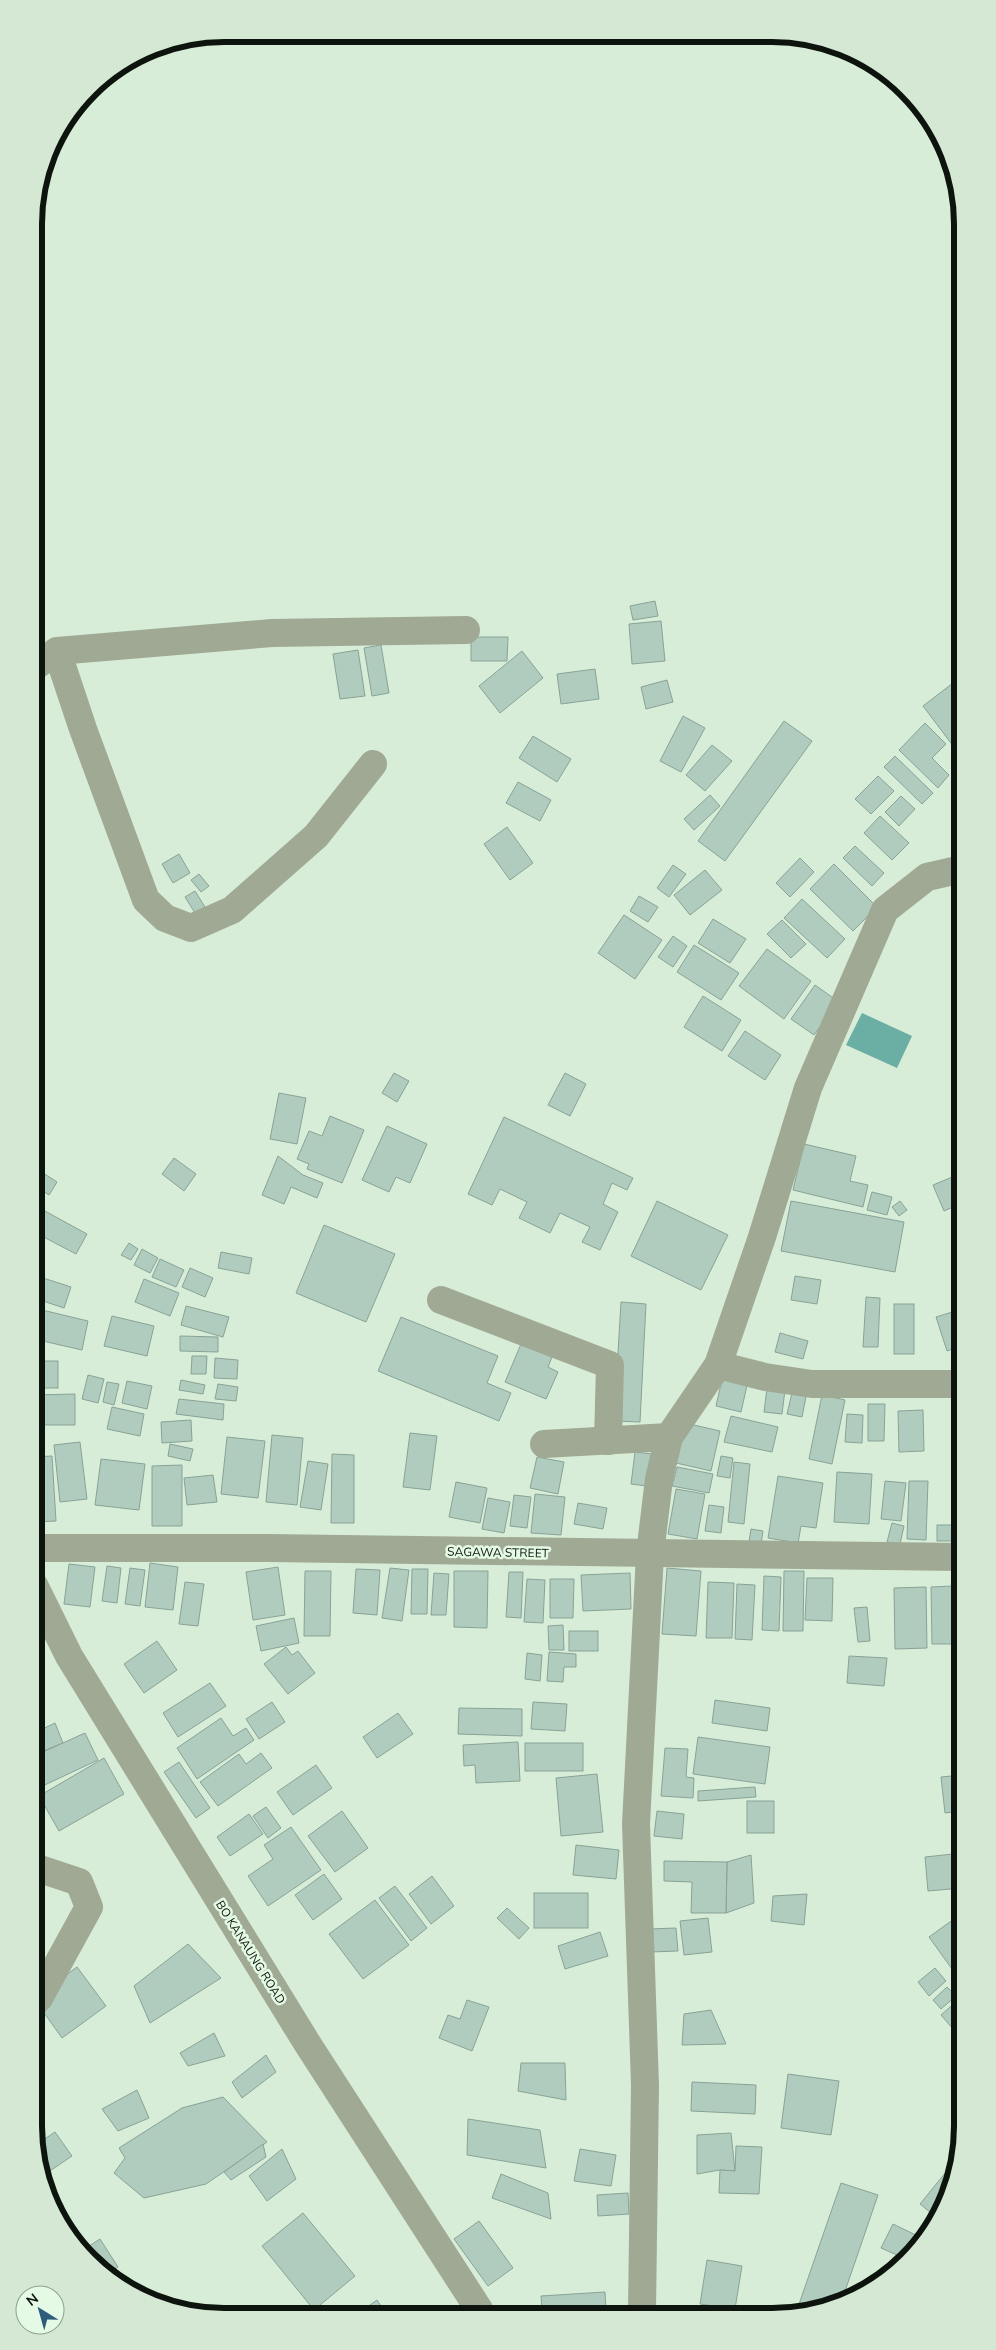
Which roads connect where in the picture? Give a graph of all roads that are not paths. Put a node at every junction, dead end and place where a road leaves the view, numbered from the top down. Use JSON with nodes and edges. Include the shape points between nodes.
{"nodes":[{"id":1,"x":466,"y":630,"type":"dead end"},
{"id":2,"x":57,"y":651,"type":"junction"},
{"id":3,"x":42,"y":661,"type":"edge"},
{"id":4,"x":373,"y":764,"type":"dead end"},
{"id":5,"x":954,"y":871,"type":"edge"},
{"id":6,"x":441,"y":1300,"type":"dead end"},
{"id":7,"x":718,"y":1365,"type":"junction"},
{"id":8,"x":952,"y":1384,"type":"dead end"},
{"id":9,"x":669,"y":1437,"type":"junction"},
{"id":10,"x":608,"y":1441,"type":"junction"},
{"id":11,"x":544,"y":1444,"type":"dead end"},
{"id":12,"x":42,"y":1548,"type":"edge"},
{"id":13,"x":650,"y":1554,"type":"junction"},
{"id":14,"x":954,"y":1557,"type":"edge"},
{"id":15,"x":42,"y":1601,"type":"edge"},
{"id":16,"x":42,"y":1870,"type":"edge"},
{"id":17,"x":42,"y":1989,"type":"edge"},
{"id":18,"x":478,"y":2308,"type":"edge"},
{"id":19,"x":642,"y":2308,"type":"edge"}],
"edges":[{"from":1,"to":2,"type":"street","via":[[272,633]]},
{"from":2,"to":3,"type":"street"},
{"from":2,"to":4,"type":"street","via":[[146,900],[165,918],[191,928],[232,910],[309,842]]},
{"from":5,"to":7,"type":"street","via":[[927,877],[885,910],[808,1088]]},
{"from":6,"to":10,"type":"street","via":[[610,1366]]},
{"from":7,"to":8,"type":"street","via":[[812,1384]]},
{"from":7,"to":9,"type":"street"},
{"from":9,"to":10,"type":"street"},
{"from":9,"to":13,"type":"street","via":[[659,1479]]},
{"from":10,"to":11,"type":"street"},
{"from":12,"to":13,"type":"street","name":"SAGAWA STREET"},
{"from":13,"to":14,"type":"street","name":"SAGAWA STREET"},
{"from":13,"to":19,"type":"street","via":[[636,1824],[645,2085]]},
{"from":15,"to":18,"type":"street","name":"BO KANAUNG ROAD","via":[[79,1673],[307,2043]]},
{"from":16,"to":17,"type":"street","via":[[80,1882],[89,1907]]}]}
